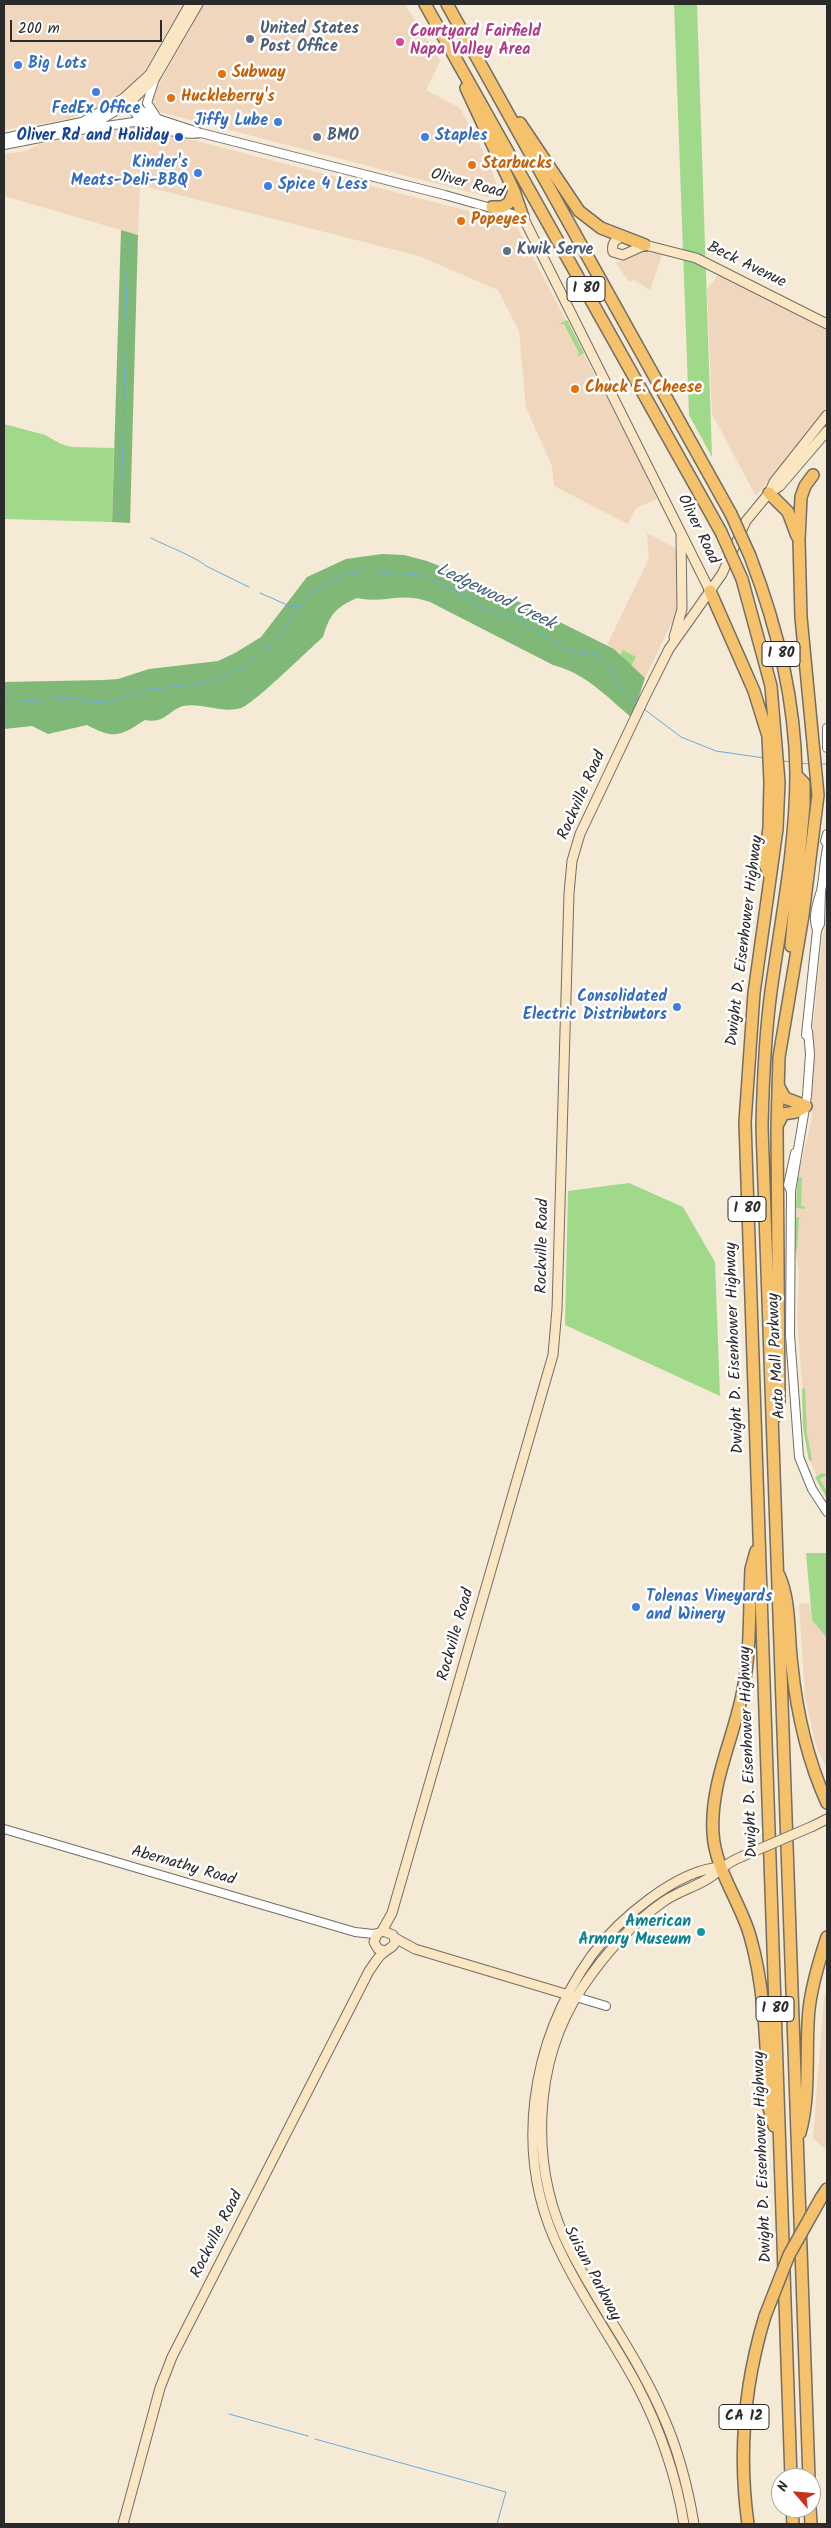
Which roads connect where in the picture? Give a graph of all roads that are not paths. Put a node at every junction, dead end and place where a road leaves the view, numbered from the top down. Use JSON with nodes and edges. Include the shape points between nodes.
{"nodes":[{"id":1,"x":190,"y":4,"type":"edge"},
{"id":2,"x":198,"y":4,"type":"edge"},
{"id":3,"x":425,"y":4,"type":"edge"},
{"id":4,"x":448,"y":4,"type":"edge"},
{"id":5,"x":449,"y":47,"type":"junction"},
{"id":6,"x":478,"y":58,"type":"junction"},
{"id":7,"x":155,"y":78,"type":"junction"},
{"id":8,"x":128,"y":100,"type":"junction"},
{"id":9,"x":157,"y":118,"type":"junction"},
{"id":10,"x":148,"y":123,"type":"junction"},
{"id":11,"x":86,"y":129,"type":"junction"},
{"id":12,"x":201,"y":133,"type":"junction"},
{"id":13,"x":4,"y":138,"type":"edge"},
{"id":14,"x":4,"y":145,"type":"edge"},
{"id":15,"x":514,"y":191,"type":"junction"},
{"id":16,"x":492,"y":207,"type":"junction"},
{"id":17,"x":522,"y":217,"type":"junction"},
{"id":18,"x":623,"y":236,"type":"junction"},
{"id":19,"x":645,"y":245,"type":"junction"},
{"id":20,"x":827,"y":324,"type":"edge"},
{"id":21,"x":827,"y":415,"type":"edge"},
{"id":22,"x":827,"y":431,"type":"edge"},
{"id":23,"x":813,"y":475,"type":"dead end"},
{"id":24,"x":769,"y":493,"type":"junction"},
{"id":25,"x":680,"y":529,"type":"junction"},
{"id":26,"x":799,"y":540,"type":"junction"},
{"id":27,"x":710,"y":591,"type":"junction"},
{"id":28,"x":670,"y":650,"type":"junction"},
{"id":29,"x":827,"y":728,"type":"edge"},
{"id":30,"x":827,"y":748,"type":"edge"},
{"id":31,"x":774,"y":752,"type":"junction"},
{"id":32,"x":796,"y":774,"type":"junction"},
{"id":33,"x":827,"y":834,"type":"edge"},
{"id":34,"x":827,"y":846,"type":"edge"},
{"id":35,"x":786,"y":1012,"type":"junction"},
{"id":36,"x":778,"y":1084,"type":"junction"},
{"id":37,"x":806,"y":1106,"type":"junction"},
{"id":38,"x":777,"y":1127,"type":"junction"},
{"id":39,"x":773,"y":1426,"type":"junction"},
{"id":40,"x":827,"y":1512,"type":"edge"},
{"id":41,"x":759,"y":1540,"type":"junction"},
{"id":42,"x":778,"y":1572,"type":"junction"},
{"id":43,"x":827,"y":1804,"type":"edge"},
{"id":44,"x":827,"y":1819,"type":"edge"},
{"id":45,"x":4,"y":1829,"type":"edge"},
{"id":46,"x":721,"y":1867,"type":"junction"},
{"id":47,"x":690,"y":1881,"type":"junction"},
{"id":48,"x":392,"y":1913,"type":"junction"},
{"id":49,"x":355,"y":1932,"type":"junction"},
{"id":50,"x":380,"y":1932,"type":"junction"},
{"id":51,"x":394,"y":1936,"type":"junction"},
{"id":52,"x":827,"y":1937,"type":"edge"},
{"id":53,"x":375,"y":1945,"type":"junction"},
{"id":54,"x":415,"y":1949,"type":"junction"},
{"id":55,"x":389,"y":1950,"type":"junction"},
{"id":56,"x":369,"y":1971,"type":"junction"},
{"id":57,"x":567,"y":1994,"type":"junction"},
{"id":58,"x":576,"y":1997,"type":"junction"},
{"id":59,"x":606,"y":2006,"type":"dead end"},
{"id":60,"x":780,"y":2146,"type":"junction"},
{"id":61,"x":796,"y":2147,"type":"junction"},
{"id":62,"x":824,"y":2194,"type":"edge"},
{"id":63,"x":791,"y":2468,"type":"edge"},
{"id":64,"x":809,"y":2468,"type":"edge"},
{"id":65,"x":123,"y":2524,"type":"edge"},
{"id":66,"x":684,"y":2524,"type":"edge"},
{"id":67,"x":694,"y":2524,"type":"edge"},
{"id":68,"x":748,"y":2524,"type":"edge"}],
"edges":[{"from":1,"to":8,"type":"main road","via":[[150,74]]},
{"from":2,"to":7,"type":"main road"},
{"from":3,"to":5,"type":"highway","name":"Dwight D. Eisenhower Highway","number":"I 80"},
{"from":4,"to":6,"type":"highway","name":"Dwight D. Eisenhower Highway","number":"I 80"},
{"from":5,"to":15,"type":"highway"},
{"from":5,"to":31,"type":"highway","name":"Dwight D. Eisenhower Highway","number":"I 80","bridge":true,"via":[[721,532],[742,578],[768,670]]},
{"from":6,"to":18,"type":"highway","via":[[571,201],[592,222]]},
{"from":6,"to":32,"type":"highway","name":"Dwight D. Eisenhower Highway","number":"I 80","bridge":true,"via":[[732,514],[771,612],[784,665]]},
{"from":7,"to":8,"type":"main road"},
{"from":7,"to":9,"type":"street","via":[[147,103]]},
{"from":8,"to":9,"type":"street","name":"Oliver Road","via":[[149,116]]},
{"from":8,"to":10,"type":"street","via":[[138,116]]},
{"from":8,"to":11,"type":"street","name":"Oliver Road"},
{"from":8,"to":13,"type":"street","via":[[82,122]]},
{"from":9,"to":12,"type":"street","name":"Oliver Road"},
{"from":10,"to":11,"type":"street","name":"Oliver Road"},
{"from":10,"to":12,"type":"street","name":"Oliver Road"},
{"from":11,"to":14,"type":"street","name":"Oliver Road"},
{"from":12,"to":16,"type":"street","name":"Oliver Road"},
{"from":15,"to":16,"type":"highway","via":[[509,204]]},
{"from":15,"to":17,"type":"highway"},
{"from":16,"to":17,"type":"street","name":"Oliver Road"},
{"from":17,"to":25,"type":"main road","name":"Oliver Road"},
{"from":18,"to":19,"type":"highway"},
{"from":18,"to":19,"type":"main road","via":[[612,246],[618,255]]},
{"from":19,"to":20,"type":"main road","name":"Beck Avenue","via":[[713,264]]},
{"from":21,"to":24,"type":"main road","via":[[774,482]]},
{"from":22,"to":24,"type":"main road","via":[[780,486]]},
{"from":23,"to":26,"type":"highway","via":[[801,497]]},
{"from":24,"to":26,"type":"highway","via":[[788,512]]},
{"from":24,"to":27,"type":"main road","name":"Rockville Road","via":[[746,521],[729,561]]},
{"from":25,"to":27,"type":"main road","name":"Oliver Road"},
{"from":25,"to":28,"type":"main road","via":[[682,609]]},
{"from":26,"to":35,"type":"highway","via":[[801,617],[818,776],[803,915]]},
{"from":27,"to":28,"type":"main road","name":"Rockville Road"},
{"from":27,"to":31,"type":"highway","via":[[754,691]]},
{"from":28,"to":48,"type":"main road","name":"Rockville Road","via":[[589,812],[572,868],[558,1309],[552,1356]]},
{"from":29,"to":30,"type":"street"},
{"from":31,"to":41,"type":"highway","name":"Dwight D. Eisenhower Highway","number":"I 80","via":[[777,829],[754,993],[745,1122]]},
{"from":32,"to":35,"type":"highway","via":[[804,783],[804,805]]},
{"from":32,"to":39,"type":"highway","name":"Dwight D. Eisenhower Highway","number":"I 80","via":[[794,827],[771,992],[763,1094],[763,1181]]},
{"from":33,"to":34,"type":"street","name":"Auto Mall Parkway"},
{"from":34,"to":37,"type":"street","name":"Auto Mall Parkway","via":[[815,916],[817,930],[808,1031],[810,1054]]},
{"from":35,"to":36,"type":"highway"},
{"from":36,"to":37,"type":"highway","via":[[785,1098]]},
{"from":36,"to":38,"type":"highway"},
{"from":37,"to":38,"type":"highway","via":[[783,1114]]},
{"from":37,"to":40,"type":"street","name":"Auto Mall Parkway","via":[[788,1185],[791,1191],[790,1335],[797,1441],[805,1473]]},
{"from":38,"to":39,"type":"highway","via":[[779,1401]]},
{"from":39,"to":42,"type":"highway","name":"Dwight D. Eisenhower Highway","number":"I 80"},
{"from":41,"to":46,"type":"highway","via":[[751,1569],[744,1688],[714,1802],[713,1834]]},
{"from":41,"to":60,"type":"highway","name":"Dwight D. Eisenhower Highway","number":"I 80"},
{"from":42,"to":43,"type":"highway","via":[[786,1591],[792,1672],[800,1724],[811,1765]]},
{"from":42,"to":61,"type":"highway","name":"Dwight D. Eisenhower Highway","number":"I 80"},
{"from":44,"to":46,"type":"main road","name":"Suisun Parkway","bridge":true},
{"from":45,"to":49,"type":"street","name":"Abernathy Road"},
{"from":46,"to":47,"type":"main road","name":"Suisun Parkway","via":[[711,1876],[700,1876]]},
{"from":46,"to":60,"type":"highway","via":[[744,1917],[754,1956],[762,1997],[769,2108]]},
{"from":47,"to":57,"type":"main road","name":"Suisun Parkway","via":[[658,1894],[613,1930]]},
{"from":47,"to":58,"type":"main road","name":"Suisun Parkway","via":[[636,1923],[603,1958]]},
{"from":48,"to":50,"type":"main road","name":"Rockville Road"},
{"from":48,"to":51,"type":"main road","name":"Rockville Road"},
{"from":49,"to":50,"type":"street","name":"Abernathy Road"},
{"from":49,"to":53,"type":"street","name":"Abernathy Road"},
{"from":50,"to":51,"type":"main road"},
{"from":50,"to":53,"type":"main road","via":[[374,1938]]},
{"from":51,"to":54,"type":"main road"},
{"from":51,"to":55,"type":"main road"},
{"from":52,"to":61,"type":"highway","via":[[809,2009],[804,2113]]},
{"from":53,"to":55,"type":"main road","via":[[380,1950]]},
{"from":53,"to":56,"type":"main road","name":"Rockville Road"},
{"from":54,"to":55,"type":"main road"},
{"from":54,"to":57,"type":"main road"},
{"from":55,"to":56,"type":"main road","name":"Rockville Road","via":[[381,1954]]},
{"from":56,"to":65,"type":"main road","name":"Rockville Road","via":[[165,2373]]},
{"from":57,"to":58,"type":"main road"},
{"from":57,"to":66,"type":"main road","name":"Suisun Parkway","via":[[545,2045],[536,2088],[533,2140],[539,2191],[560,2252],[655,2422],[672,2470]]},
{"from":58,"to":59,"type":"street"},
{"from":58,"to":67,"type":"main road","name":"Suisun Parkway","via":[[556,2041],[544,2090],[543,2140],[549,2189],[569,2247],[665,2418],[684,2474]]},
{"from":60,"to":63,"type":"highway","name":"Dwight D. Eisenhower Highway","number":"I 80"},
{"from":61,"to":64,"type":"highway","name":"Dwight D. Eisenhower Highway","number":"I 80"},
{"from":62,"to":68,"type":"highway","number":"CA 12","bridge":true,"via":[[789,2255],[754,2352],[744,2416],[742,2467]]}]}
